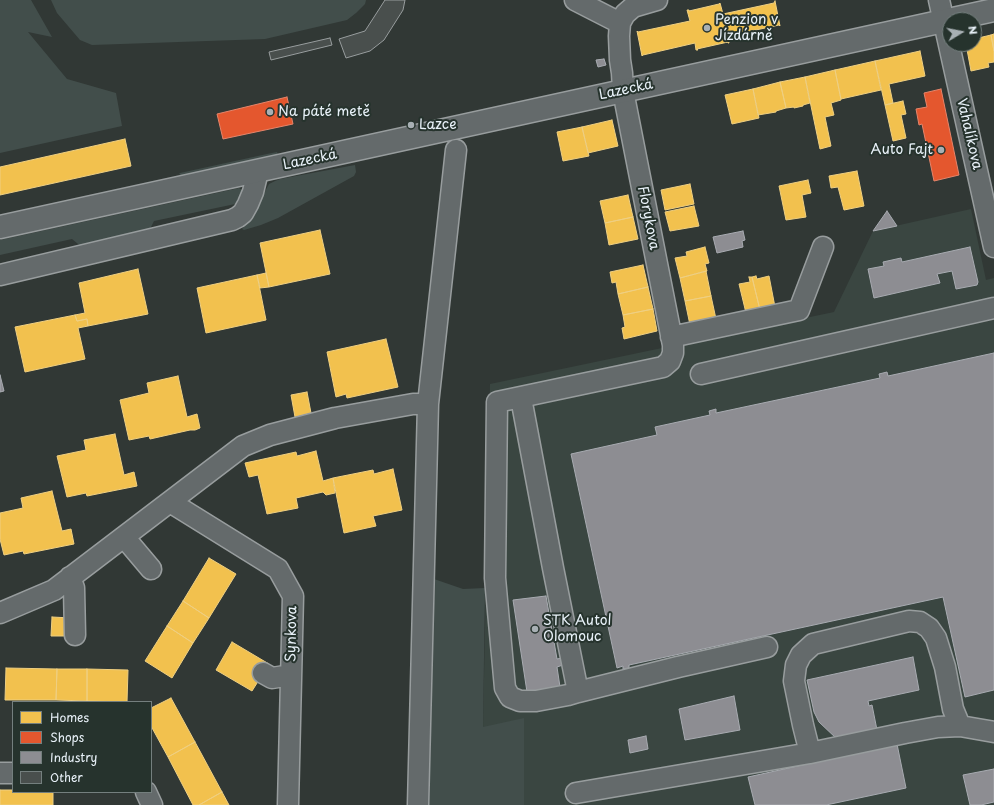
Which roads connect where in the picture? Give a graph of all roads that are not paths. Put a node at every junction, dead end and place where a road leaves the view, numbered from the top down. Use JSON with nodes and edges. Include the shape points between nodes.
{"nodes":[{"id":1,"x":575,"y":0,"type":"edge"},
{"id":2,"x":657,"y":0,"type":"edge"},
{"id":3,"x":941,"y":10,"type":"edge"},
{"id":4,"x":994,"y":10,"type":"edge"},
{"id":5,"x":620,"y":23,"type":"junction"},
{"id":6,"x":623,"y":91,"type":"junction"},
{"id":7,"x":456,"y":150,"type":"dead end"},
{"id":8,"x":258,"y":171,"type":"junction"},
{"id":9,"x":0,"y":228,"type":"edge"},
{"id":10,"x":823,"y":247,"type":"dead end"},
{"id":11,"x":994,"y":247,"type":"edge"},
{"id":12,"x":0,"y":275,"type":"edge"},
{"id":13,"x":994,"y":308,"type":"edge"},
{"id":14,"x":672,"y":341,"type":"junction"},
{"id":15,"x":701,"y":374,"type":"dead end"},
{"id":16,"x":521,"y":398,"type":"junction"},
{"id":17,"x":428,"y":404,"type":"junction"},
{"id":18,"x":170,"y":502,"type":"junction"},
{"id":19,"x":124,"y":537,"type":"junction"},
{"id":20,"x":151,"y":569,"type":"dead end"},
{"id":21,"x":70,"y":577,"type":"junction"},
{"id":22,"x":0,"y":613,"type":"edge"},
{"id":23,"x":74,"y":635,"type":"dead end"},
{"id":24,"x":767,"y":647,"type":"dead end"},
{"id":25,"x":263,"y":673,"type":"dead end"},
{"id":26,"x":291,"y":675,"type":"junction"},
{"id":27,"x":578,"y":692,"type":"junction"},
{"id":28,"x":960,"y":726,"type":"junction"},
{"id":29,"x":994,"y":732,"type":"edge"},
{"id":30,"x":810,"y":753,"type":"junction"},
{"id":31,"x":0,"y":773,"type":"edge"},
{"id":32,"x":12,"y":773,"type":"edge"},
{"id":33,"x":146,"y":793,"type":"edge"},
{"id":34,"x":576,"y":793,"type":"dead end"},
{"id":35,"x":152,"y":805,"type":"edge"},
{"id":36,"x":288,"y":805,"type":"edge"},
{"id":37,"x":418,"y":805,"type":"edge"}],
"edges":[{"from":1,"to":5,"type":"street"},
{"from":2,"to":5,"type":"street","via":[[633,7]]},
{"from":3,"to":4,"type":"main road","name":"Lazecká"},
{"from":3,"to":6,"type":"main road","name":"Lazecká"},
{"from":3,"to":11,"type":"street","name":"Vahalíkova"},
{"from":5,"to":6,"type":"street","name":"Florykova"},
{"from":6,"to":8,"type":"main road","name":"Lazecká"},
{"from":6,"to":14,"type":"street","name":"Florykova"},
{"from":7,"to":17,"type":"street"},
{"from":8,"to":9,"type":"main road","name":"Lazecká"},
{"from":8,"to":12,"type":"street","via":[[248,204],[238,217],[232,220]]},
{"from":10,"to":14,"type":"street","via":[[799,310]]},
{"from":13,"to":15,"type":"street"},
{"from":14,"to":16,"type":"street","via":[[673,353],[664,367]]},
{"from":16,"to":27,"type":"street"},
{"from":16,"to":27,"type":"street","via":[[497,402],[495,578],[505,688],[510,697],[520,701],[536,701]]},
{"from":17,"to":18,"type":"street","via":[[413,404],[344,417],[270,435],[243,446]]},
{"from":17,"to":37,"type":"street"},
{"from":18,"to":19,"type":"street"},
{"from":18,"to":26,"type":"street","name":"Synkova","via":[[278,569],[293,596]]},
{"from":19,"to":20,"type":"street"},
{"from":19,"to":21,"type":"street"},
{"from":21,"to":22,"type":"street","via":[[54,590]]},
{"from":21,"to":23,"type":"street","via":[[74,588]]},
{"from":24,"to":27,"type":"street"},
{"from":25,"to":26,"type":"street","via":[[272,678]]},
{"from":26,"to":36,"type":"street","name":"Synkova"},
{"from":28,"to":29,"type":"street"},
{"from":28,"to":30,"type":"street","via":[[938,727]]},
{"from":28,"to":30,"type":"street","via":[[936,638],[929,628],[920,622],[909,621],[813,644],[801,655],[796,665],[794,681]]},
{"from":30,"to":34,"type":"street"},
{"from":31,"to":32,"type":"street"},
{"from":33,"to":35,"type":"street"}]}
